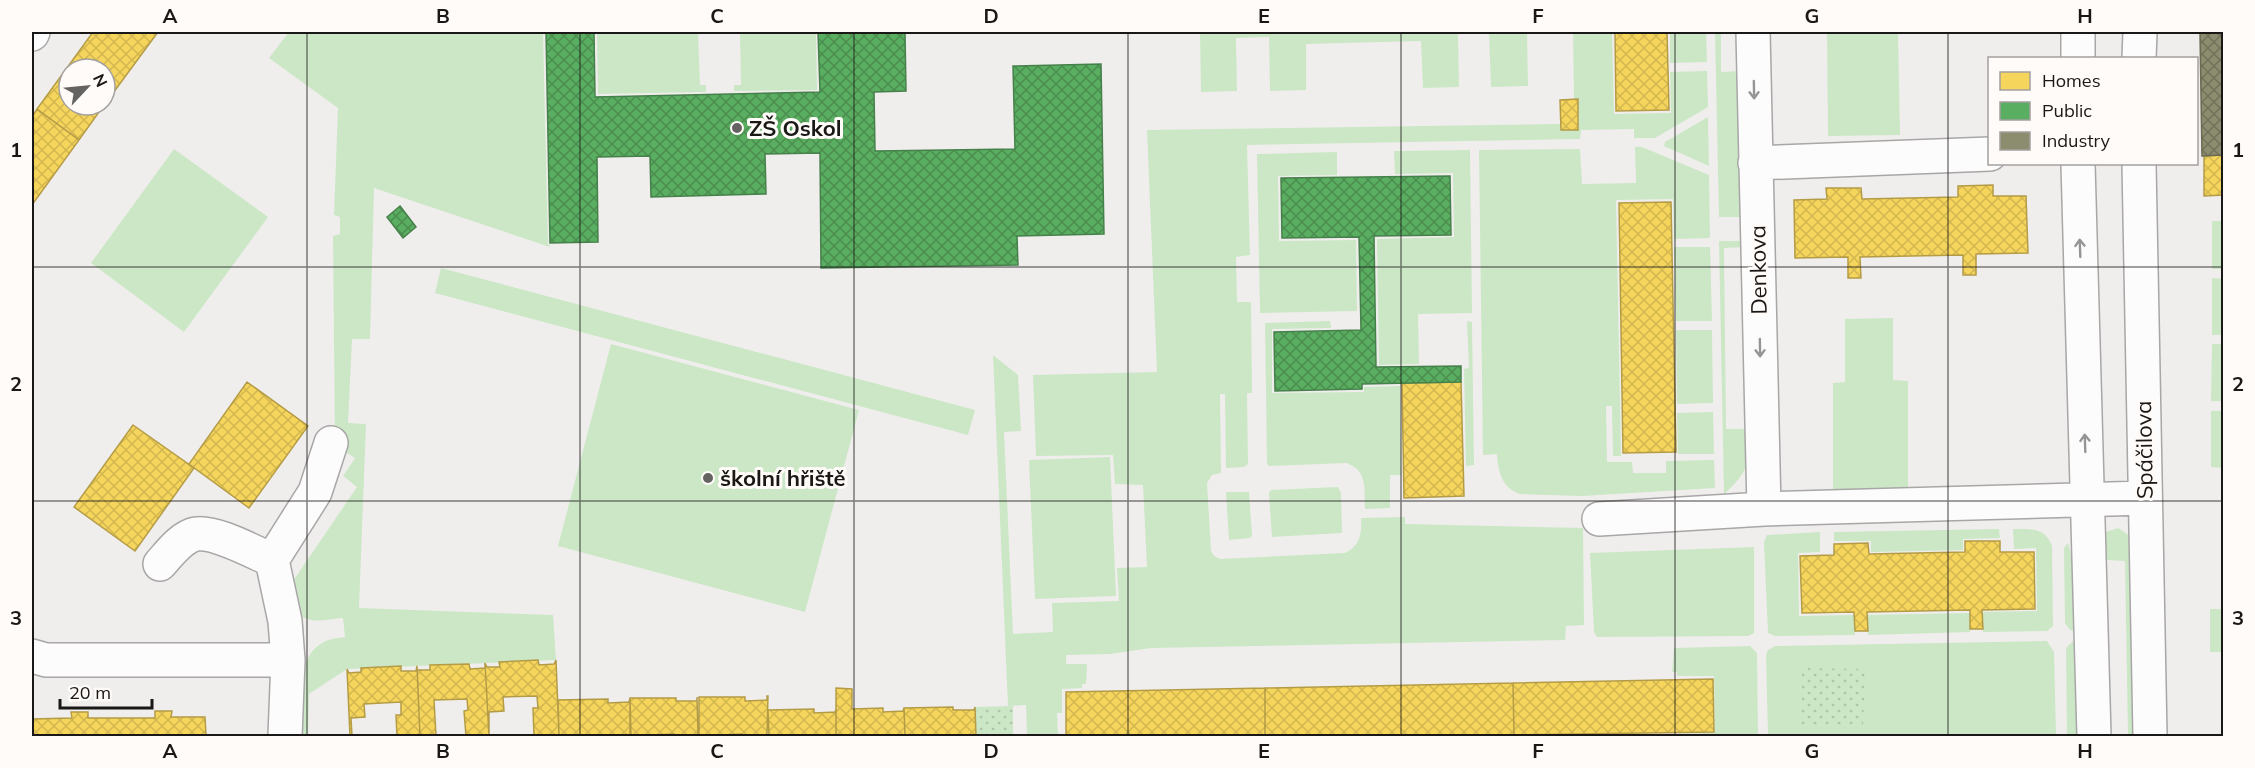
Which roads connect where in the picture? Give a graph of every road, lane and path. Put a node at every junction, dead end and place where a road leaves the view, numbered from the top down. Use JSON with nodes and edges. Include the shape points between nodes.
{"nodes":[{"id":1,"x":1753,"y":32,"type":"edge"},
{"id":2,"x":2078,"y":32,"type":"edge"},
{"id":3,"x":2139,"y":32,"type":"edge"},
{"id":4,"x":2078,"y":57,"type":"edge"},
{"id":5,"x":2139,"y":57,"type":"edge"},
{"id":6,"x":1988,"y":154,"type":"edge"},
{"id":7,"x":1755,"y":163,"type":"junction"},
{"id":8,"x":2078,"y":165,"type":"edge"},
{"id":9,"x":2139,"y":165,"type":"edge"},
{"id":10,"x":331,"y":443,"type":"dead end"},
{"id":11,"x":2145,"y":498,"type":"junction"},
{"id":12,"x":2087,"y":501,"type":"junction"},
{"id":13,"x":1764,"y":509,"type":"junction"},
{"id":14,"x":1599,"y":519,"type":"dead end"},
{"id":15,"x":272,"y":560,"type":"junction"},
{"id":16,"x":160,"y":564,"type":"dead end"},
{"id":17,"x":32,"y":656,"type":"edge"},
{"id":18,"x":288,"y":660,"type":"junction"},
{"id":19,"x":285,"y":736,"type":"edge"},
{"id":20,"x":2094,"y":736,"type":"edge"},
{"id":21,"x":2150,"y":736,"type":"edge"}],
"edges":[{"from":1,"to":7,"type":"street","name":"Denkova","one_way":true},
{"from":2,"to":4,"type":"street"},
{"from":3,"to":5,"type":"street"},
{"from":6,"to":7,"type":"street"},
{"from":7,"to":13,"type":"street","name":"Denkova","one_way":true},
{"from":12,"to":8,"type":"street","one_way":true},
{"from":9,"to":11,"type":"street","name":"Spáčilova"},
{"from":10,"to":15,"type":"street","via":[[315,492]]},
{"from":11,"to":12,"type":"street"},
{"from":11,"to":21,"type":"street","name":"Spáčilova"},
{"from":12,"to":13,"type":"street"},
{"from":12,"to":20,"type":"street"},
{"from":13,"to":14,"type":"street"},
{"from":15,"to":16,"type":"street","via":[[215,537],[196,534]]},
{"from":15,"to":18,"type":"street","via":[[285,621]]},
{"from":17,"to":18,"type":"street","via":[[46,660]]},
{"from":18,"to":19,"type":"street"}]}
